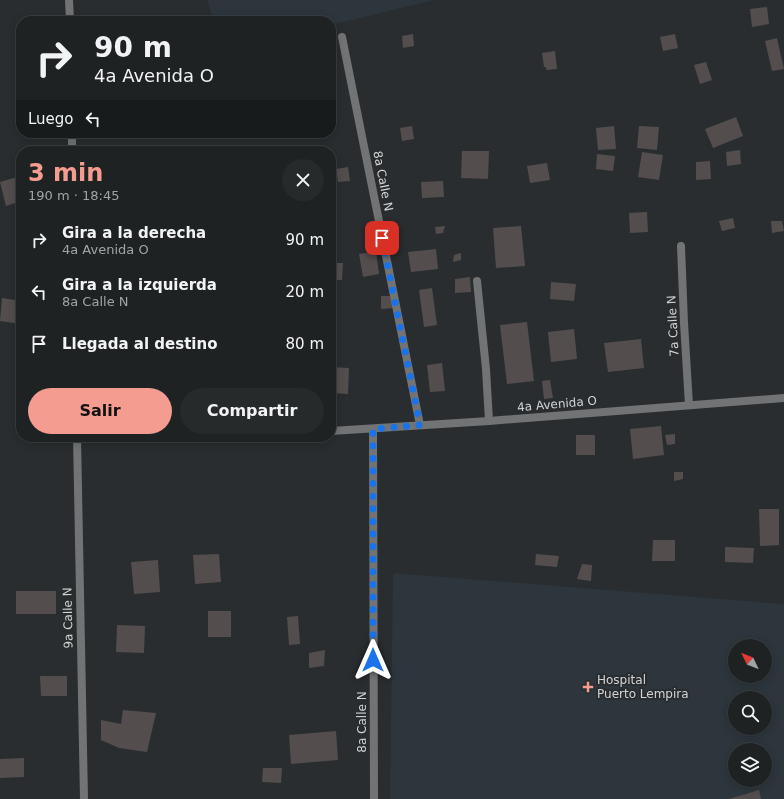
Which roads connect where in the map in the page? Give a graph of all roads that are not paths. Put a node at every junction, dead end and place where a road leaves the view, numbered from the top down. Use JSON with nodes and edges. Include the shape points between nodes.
{"nodes":[{"id":1,"x":69,"y":0,"type":"edge"},
{"id":2,"x":70,"y":16,"type":"edge"},
{"id":3,"x":342,"y":37,"type":"dead end"},
{"id":4,"x":681,"y":246,"type":"dead end"},
{"id":5,"x":476,"y":281,"type":"dead end"},
{"id":6,"x":784,"y":398,"type":"edge"},
{"id":7,"x":690,"y":405,"type":"junction"},
{"id":8,"x":489,"y":421,"type":"junction"},
{"id":9,"x":420,"y":425,"type":"junction"},
{"id":10,"x":373,"y":429,"type":"junction"},
{"id":11,"x":336,"y":431,"type":"edge"},
{"id":12,"x":77,"y":442,"type":"edge"},
{"id":13,"x":84,"y":799,"type":"edge"},
{"id":14,"x":374,"y":799,"type":"edge"}],
"edges":[{"from":1,"to":2,"type":"street"},
{"from":3,"to":9,"type":"street","name":"8a Calle N"},
{"from":4,"to":7,"type":"street","name":"7a Calle N"},
{"from":5,"to":8,"type":"street"},
{"from":6,"to":7,"type":"street","name":"4a Avenida O"},
{"from":7,"to":8,"type":"street","name":"4a Avenida O"},
{"from":8,"to":9,"type":"street","name":"4a Avenida O"},
{"from":9,"to":10,"type":"street","name":"4a Avenida O"},
{"from":10,"to":11,"type":"street","name":"4a Avenida O"},
{"from":10,"to":14,"type":"street","name":"8a Calle N"},
{"from":12,"to":13,"type":"street","name":"9a Calle N"}]}
